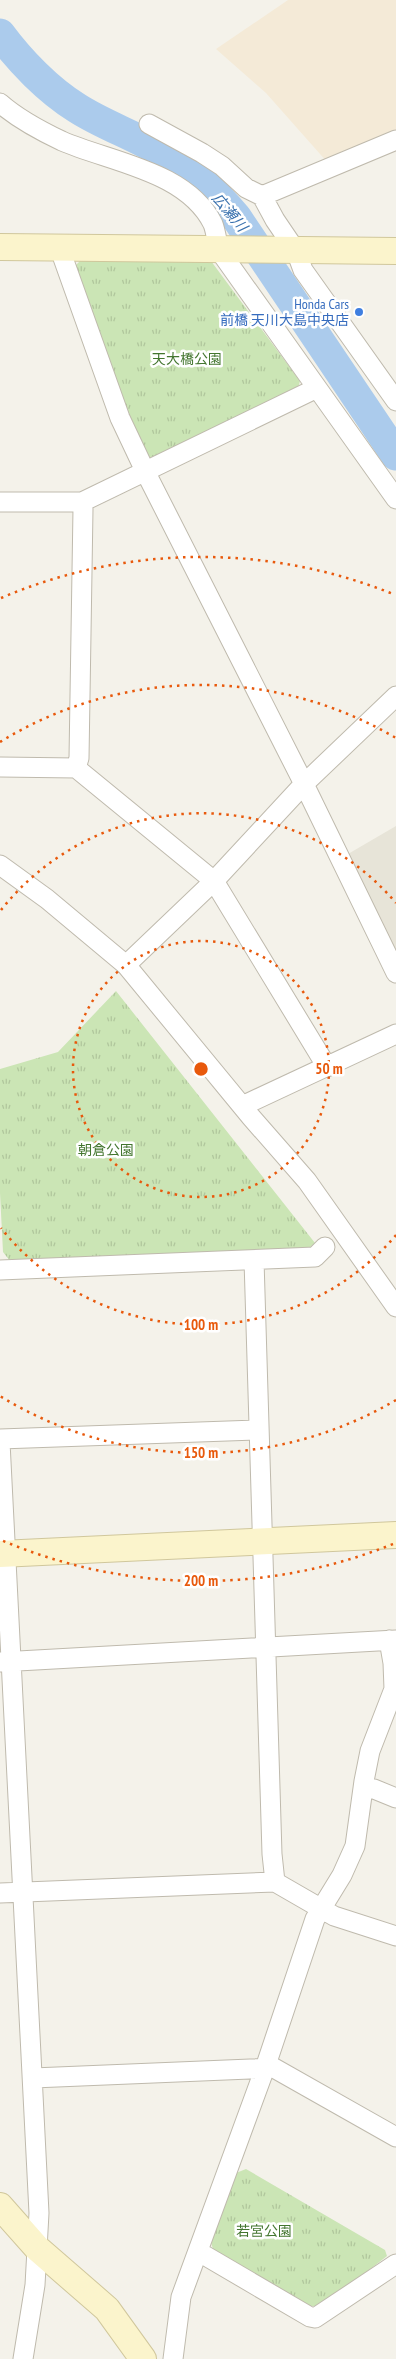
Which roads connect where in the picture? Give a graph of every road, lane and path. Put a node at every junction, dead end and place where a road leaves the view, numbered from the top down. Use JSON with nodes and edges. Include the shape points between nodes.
{"nodes":[{"id":1,"x":0,"y":103,"type":"edge"},
{"id":2,"x":149,"y":124,"type":"dead end"},
{"id":3,"x":396,"y":140,"type":"edge"},
{"id":4,"x":262,"y":196,"type":"junction"},
{"id":5,"x":0,"y":247,"type":"edge"},
{"id":6,"x":64,"y":248,"type":"junction"},
{"id":7,"x":227,"y":250,"type":"junction"},
{"id":8,"x":289,"y":251,"type":"junction"},
{"id":9,"x":396,"y":251,"type":"edge"},
{"id":10,"x":317,"y":388,"type":"junction"},
{"id":11,"x":396,"y":401,"type":"edge"},
{"id":12,"x":146,"y":473,"type":"junction"},
{"id":13,"x":396,"y":499,"type":"edge"},
{"id":14,"x":0,"y":502,"type":"edge"},
{"id":15,"x":82,"y":502,"type":"junction"},
{"id":16,"x":396,"y":696,"type":"edge"},
{"id":17,"x":0,"y":767,"type":"edge"},
{"id":18,"x":76,"y":768,"type":"junction"},
{"id":19,"x":304,"y":784,"type":"junction"},
{"id":20,"x":0,"y":865,"type":"edge"},
{"id":21,"x":214,"y":881,"type":"junction"},
{"id":22,"x":126,"y":965,"type":"junction"},
{"id":23,"x":396,"y":973,"type":"edge"},
{"id":24,"x":396,"y":1034,"type":"edge"},
{"id":25,"x":326,"y":1068,"type":"junction"},
{"id":26,"x":242,"y":1106,"type":"junction"},
{"id":27,"x":325,"y":1247,"type":"dead end"},
{"id":28,"x":254,"y":1260,"type":"junction"},
{"id":29,"x":0,"y":1270,"type":"edge"},
{"id":30,"x":396,"y":1307,"type":"edge"},
{"id":31,"x":258,"y":1430,"type":"junction"},
{"id":32,"x":0,"y":1441,"type":"edge"},
{"id":33,"x":396,"y":1535,"type":"edge"},
{"id":34,"x":264,"y":1542,"type":"junction"},
{"id":35,"x":3,"y":1554,"type":"edge"},
{"id":36,"x":392,"y":1640,"type":"edge"},
{"id":37,"x":268,"y":1646,"type":"junction"},
{"id":38,"x":6,"y":1662,"type":"edge"},
{"id":39,"x":363,"y":1788,"type":"junction"},
{"id":40,"x":396,"y":1798,"type":"edge"},
{"id":41,"x":275,"y":1882,"type":"junction"},
{"id":42,"x":22,"y":1892,"type":"junction"},
{"id":43,"x":0,"y":1893,"type":"edge"},
{"id":44,"x":320,"y":1909,"type":"junction"},
{"id":45,"x":396,"y":1936,"type":"edge"},
{"id":46,"x":264,"y":2068,"type":"junction"},
{"id":47,"x":33,"y":2078,"type":"junction"},
{"id":48,"x":396,"y":2138,"type":"edge"},
{"id":49,"x":0,"y":2206,"type":"edge"},
{"id":50,"x":38,"y":2250,"type":"junction"},
{"id":51,"x":199,"y":2252,"type":"junction"},
{"id":52,"x":396,"y":2264,"type":"edge"},
{"id":53,"x":23,"y":2359,"type":"edge"},
{"id":54,"x":143,"y":2359,"type":"edge"},
{"id":55,"x":173,"y":2359,"type":"edge"}],
"edges":[{"from":1,"to":7,"type":"street","via":[[41,130],[141,167],[183,191],[207,215]]},
{"from":2,"to":4,"type":"street","via":[[202,153],[246,188]]},
{"from":3,"to":4,"type":"street"},
{"from":4,"to":8,"type":"street"},
{"from":5,"to":6,"type":"street"},
{"from":6,"to":7,"type":"street"},
{"from":6,"to":12,"type":"street","via":[[63,258],[120,418]]},
{"from":7,"to":8,"type":"street"},
{"from":7,"to":10,"type":"street"},
{"from":8,"to":9,"type":"street"},
{"from":8,"to":11,"type":"street"},
{"from":10,"to":12,"type":"street"},
{"from":10,"to":13,"type":"street"},
{"from":12,"to":15,"type":"street"},
{"from":12,"to":19,"type":"street"},
{"from":14,"to":15,"type":"street"},
{"from":15,"to":18,"type":"street","via":[[79,748]]},
{"from":16,"to":19,"type":"street"},
{"from":17,"to":18,"type":"street"},
{"from":18,"to":21,"type":"street"},
{"from":19,"to":21,"type":"street"},
{"from":19,"to":23,"type":"street"},
{"from":20,"to":22,"type":"street","via":[[47,899]]},
{"from":21,"to":22,"type":"street"},
{"from":21,"to":25,"type":"street"},
{"from":22,"to":26,"type":"street"},
{"from":24,"to":25,"type":"street"},
{"from":25,"to":26,"type":"street"},
{"from":26,"to":30,"type":"street","via":[[307,1180]]},
{"from":27,"to":28,"type":"street","via":[[315,1257]]},
{"from":28,"to":29,"type":"street"},
{"from":28,"to":31,"type":"street"},
{"from":31,"to":32,"type":"street"},
{"from":31,"to":34,"type":"street"},
{"from":32,"to":35,"type":"street"},
{"from":33,"to":34,"type":"street"},
{"from":34,"to":35,"type":"street"},
{"from":34,"to":37,"type":"street"},
{"from":35,"to":38,"type":"street"},
{"from":36,"to":37,"type":"street"},
{"from":36,"to":39,"type":"street","via":[[394,1689],[370,1751]]},
{"from":37,"to":38,"type":"street"},
{"from":37,"to":41,"type":"street"},
{"from":38,"to":42,"type":"street"},
{"from":39,"to":40,"type":"street"},
{"from":39,"to":44,"type":"street","via":[[356,1846]]},
{"from":41,"to":42,"type":"street"},
{"from":41,"to":44,"type":"street"},
{"from":42,"to":43,"type":"street"},
{"from":42,"to":47,"type":"street"},
{"from":44,"to":45,"type":"street"},
{"from":44,"to":46,"type":"street"},
{"from":46,"to":47,"type":"street"},
{"from":46,"to":48,"type":"street","via":[[281,2070]]},
{"from":46,"to":51,"type":"street"},
{"from":47,"to":50,"type":"street"},
{"from":49,"to":50,"type":"street"},
{"from":50,"to":53,"type":"street"},
{"from":50,"to":54,"type":"street","via":[[107,2309]]},
{"from":51,"to":52,"type":"street","via":[[315,2318]]},
{"from":51,"to":55,"type":"street","via":[[181,2297]]}]}
